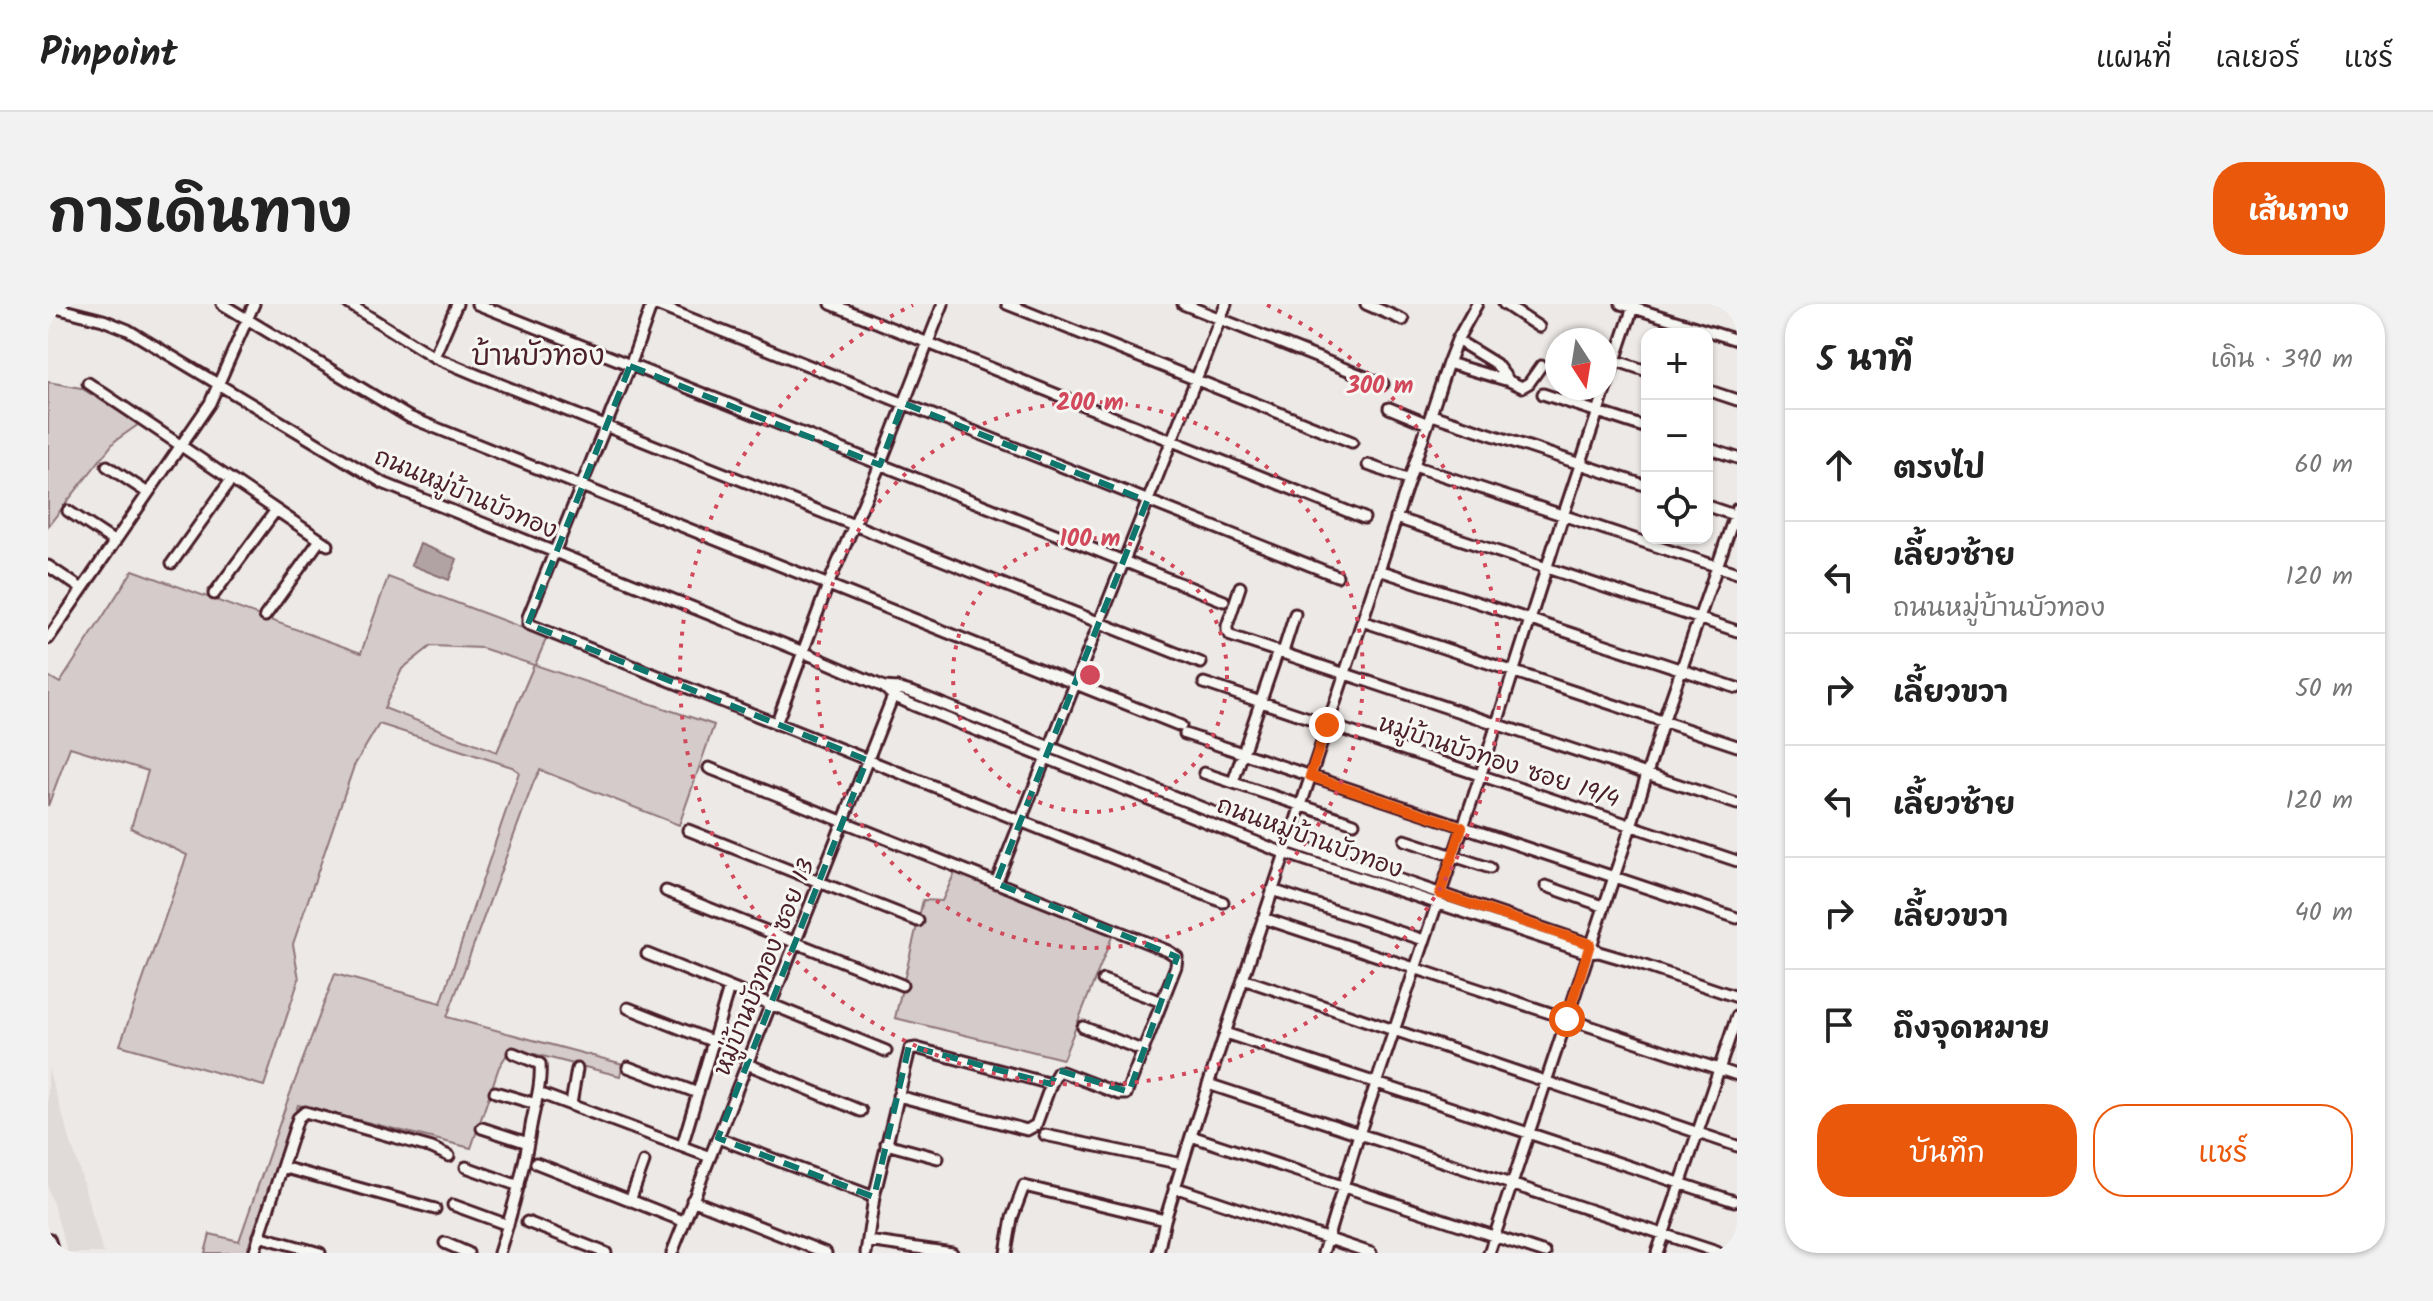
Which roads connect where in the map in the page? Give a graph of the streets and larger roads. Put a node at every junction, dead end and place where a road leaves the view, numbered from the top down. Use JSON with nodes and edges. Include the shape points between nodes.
{"nodes":[{"id":1,"x":222,"y":304,"type":"edge"},
{"id":2,"x":254,"y":304,"type":"edge"},
{"id":3,"x":349,"y":304,"type":"edge"},
{"id":4,"x":457,"y":304,"type":"edge"},
{"id":5,"x":477,"y":304,"type":"edge"},
{"id":6,"x":653,"y":304,"type":"edge"},
{"id":7,"x":831,"y":304,"type":"edge"},
{"id":8,"x":943,"y":304,"type":"edge"},
{"id":9,"x":1007,"y":304,"type":"edge"},
{"id":10,"x":1183,"y":304,"type":"edge"},
{"id":11,"x":1226,"y":304,"type":"edge"},
{"id":12,"x":1366,"y":304,"type":"edge"},
{"id":13,"x":1477,"y":304,"type":"edge"},
{"id":14,"x":1504,"y":304,"type":"edge"},
{"id":15,"x":1621,"y":304,"type":"edge"},
{"id":16,"x":48,"y":306,"type":"edge"},
{"id":17,"x":1634,"y":306,"type":"edge"},
{"id":18,"x":1220,"y":319,"type":"junction"},
{"id":19,"x":247,"y":320,"type":"junction"},
{"id":20,"x":1403,"y":320,"type":"dead end"},
{"id":21,"x":1539,"y":327,"type":"dead end"},
{"id":22,"x":1457,"y":340,"type":"junction"},
{"id":23,"x":1737,"y":340,"type":"edge"},
{"id":24,"x":928,"y":343,"type":"junction"},
{"id":25,"x":434,"y":357,"type":"junction"},
{"id":26,"x":1617,"y":361,"type":"joint"},
{"id":27,"x":1448,"y":363,"type":"junction"},
{"id":28,"x":630,"y":366,"type":"junction"},
{"id":29,"x":1541,"y":366,"type":"dead end"},
{"id":30,"x":1641,"y":369,"type":"edge"},
{"id":31,"x":1197,"y":381,"type":"junction"},
{"id":32,"x":1509,"y":381,"type":"junction"},
{"id":33,"x":88,"y":383,"type":"dead end"},
{"id":34,"x":1383,"y":384,"type":"dead end"},
{"id":35,"x":218,"y":385,"type":"junction"},
{"id":36,"x":1713,"y":392,"type":"edge"},
{"id":37,"x":1543,"y":394,"type":"dead end"},
{"id":38,"x":1604,"y":400,"type":"edge"},
{"id":39,"x":1737,"y":400,"type":"edge"},
{"id":40,"x":903,"y":403,"type":"junction"},
{"id":41,"x":1389,"y":408,"type":"dead end"},
{"id":42,"x":1600,"y":412,"type":"junction"},
{"id":43,"x":1430,"y":419,"type":"junction"},
{"id":44,"x":606,"y":426,"type":"junction"},
{"id":45,"x":1641,"y":426,"type":"edge"},
{"id":46,"x":1173,"y":441,"type":"junction"},
{"id":47,"x":1352,"y":442,"type":"dead end"},
{"id":48,"x":181,"y":445,"type":"junction"},
{"id":49,"x":1713,"y":450,"type":"edge"},
{"id":50,"x":1737,"y":458,"type":"edge"},
{"id":51,"x":1581,"y":464,"type":"junction"},
{"id":52,"x":880,"y":465,"type":"junction"},
{"id":53,"x":1368,"y":465,"type":"dead end"},
{"id":54,"x":107,"y":466,"type":"dead end"},
{"id":55,"x":1414,"y":466,"type":"junction"},
{"id":56,"x":231,"y":480,"type":"junction"},
{"id":57,"x":1409,"y":480,"type":"junction"},
{"id":58,"x":1641,"y":484,"type":"edge"},
{"id":59,"x":580,"y":486,"type":"junction"},
{"id":60,"x":148,"y":493,"type":"junction"},
{"id":61,"x":1147,"y":501,"type":"junction"},
{"id":62,"x":1713,"y":507,"type":"edge"},
{"id":63,"x":276,"y":510,"type":"junction"},
{"id":64,"x":68,"y":511,"type":"dead end"},
{"id":65,"x":1736,"y":513,"type":"edge"},
{"id":66,"x":1563,"y":516,"type":"junction"},
{"id":67,"x":1364,"y":518,"type":"dead end"},
{"id":68,"x":1396,"y":518,"type":"junction"},
{"id":69,"x":854,"y":525,"type":"junction"},
{"id":70,"x":115,"y":542,"type":"junction"},
{"id":71,"x":554,"y":552,"type":"junction"},
{"id":72,"x":172,"y":563,"type":"dead end"},
{"id":73,"x":1124,"y":563,"type":"junction"},
{"id":74,"x":48,"y":566,"type":"edge"},
{"id":75,"x":1716,"y":567,"type":"junction"},
{"id":76,"x":1548,"y":568,"type":"junction"},
{"id":77,"x":1379,"y":570,"type":"junction"},
{"id":78,"x":1737,"y":573,"type":"edge"},
{"id":79,"x":1337,"y":576,"type":"dead end"},
{"id":80,"x":828,"y":585,"type":"junction"},
{"id":81,"x":1240,"y":587,"type":"dead end"},
{"id":82,"x":82,"y":589,"type":"junction"},
{"id":83,"x":214,"y":594,"type":"dead end"},
{"id":84,"x":1224,"y":601,"type":"dead end"},
{"id":85,"x":1295,"y":614,"type":"dead end"},
{"id":86,"x":265,"y":616,"type":"dead end"},
{"id":87,"x":1699,"y":618,"type":"junction"},
{"id":88,"x":1531,"y":620,"type":"junction"},
{"id":89,"x":1362,"y":621,"type":"junction"},
{"id":90,"x":1099,"y":624,"type":"junction"},
{"id":91,"x":1737,"y":631,"type":"edge"},
{"id":92,"x":48,"y":639,"type":"edge"},
{"id":93,"x":803,"y":652,"type":"junction"},
{"id":94,"x":1280,"y":652,"type":"junction"},
{"id":95,"x":1201,"y":663,"type":"dead end"},
{"id":96,"x":1682,"y":670,"type":"junction"},
{"id":97,"x":1513,"y":671,"type":"junction"},
{"id":98,"x":1345,"y":673,"type":"junction"},
{"id":99,"x":1204,"y":683,"type":"dead end"},
{"id":100,"x":1074,"y":684,"type":"junction"},
{"id":101,"x":1737,"y":688,"type":"edge"},
{"id":102,"x":895,"y":692,"type":"junction"},
{"id":103,"x":1259,"y":701,"type":"junction"},
{"id":104,"x":1663,"y":722,"type":"junction"},
{"id":105,"x":1496,"y":723,"type":"junction"},
{"id":106,"x":776,"y":724,"type":"junction"},
{"id":107,"x":1327,"y":725,"type":"junction"},
{"id":108,"x":1737,"y":746,"type":"edge"},
{"id":109,"x":1050,"y":747,"type":"junction"},
{"id":110,"x":1243,"y":753,"type":"junction"},
{"id":111,"x":1046,"y":758,"type":"junction"},
{"id":112,"x":867,"y":760,"type":"junction"},
{"id":113,"x":709,"y":768,"type":"dead end"},
{"id":114,"x":1204,"y":773,"type":"dead end"},
{"id":115,"x":1648,"y":774,"type":"junction"},
{"id":116,"x":1310,"y":776,"type":"junction"},
{"id":117,"x":1480,"y":777,"type":"junction"},
{"id":118,"x":1233,"y":782,"type":"junction"},
{"id":119,"x":1737,"y":804,"type":"edge"},
{"id":120,"x":1300,"y":805,"type":"junction"},
{"id":121,"x":845,"y":822,"type":"junction"},
{"id":122,"x":1021,"y":822,"type":"junction"},
{"id":123,"x":1354,"y":823,"type":"dead end"},
{"id":124,"x":1631,"y":826,"type":"junction"},
{"id":125,"x":1462,"y":827,"type":"junction"},
{"id":126,"x":688,"y":830,"type":"dead end"},
{"id":127,"x":1405,"y":840,"type":"dead end"},
{"id":128,"x":1288,"y":842,"type":"junction"},
{"id":129,"x":1284,"y":853,"type":"junction"},
{"id":130,"x":1453,"y":856,"type":"junction"},
{"id":131,"x":1737,"y":861,"type":"edge"},
{"id":132,"x":1490,"y":868,"type":"dead end"},
{"id":133,"x":1612,"y":877,"type":"junction"},
{"id":134,"x":820,"y":883,"type":"junction"},
{"id":135,"x":996,"y":883,"type":"junction"},
{"id":136,"x":1546,"y":886,"type":"dead end"},
{"id":137,"x":1272,"y":890,"type":"junction"},
{"id":138,"x":666,"y":891,"type":"dead end"},
{"id":139,"x":1438,"y":898,"type":"junction"},
{"id":140,"x":1223,"y":902,"type":"dead end"},
{"id":141,"x":1603,"y":906,"type":"junction"},
{"id":142,"x":1263,"y":918,"type":"junction"},
{"id":143,"x":1737,"y":918,"type":"edge"},
{"id":144,"x":918,"y":921,"type":"dead end"},
{"id":145,"x":1424,"y":940,"type":"junction"},
{"id":146,"x":796,"y":943,"type":"junction"},
{"id":147,"x":1589,"y":948,"type":"junction"},
{"id":148,"x":647,"y":954,"type":"dead end"},
{"id":149,"x":1414,"y":969,"type":"junction"},
{"id":150,"x":1243,"y":979,"type":"junction"},
{"id":151,"x":1103,"y":980,"type":"dead end"},
{"id":152,"x":902,"y":985,"type":"dead end"},
{"id":153,"x":729,"y":988,"type":"junction"},
{"id":154,"x":1737,"y":997,"type":"edge"},
{"id":155,"x":1162,"y":1002,"type":"junction"},
{"id":156,"x":771,"y":1004,"type":"junction"},
{"id":157,"x":628,"y":1008,"type":"dead end"},
{"id":158,"x":1737,"y":1016,"type":"edge"},
{"id":159,"x":1567,"y":1019,"type":"junction"},
{"id":160,"x":1083,"y":1027,"type":"dead end"},
{"id":161,"x":1394,"y":1031,"type":"junction"},
{"id":162,"x":1225,"y":1033,"type":"junction"},
{"id":163,"x":712,"y":1041,"type":"junction"},
{"id":164,"x":886,"y":1051,"type":"dead end"},
{"id":165,"x":1144,"y":1051,"type":"junction"},
{"id":166,"x":513,"y":1053,"type":"dead end"},
{"id":167,"x":747,"y":1064,"type":"junction"},
{"id":168,"x":628,"y":1067,"type":"dead end"},
{"id":169,"x":577,"y":1069,"type":"dead end"},
{"id":170,"x":1718,"y":1069,"type":"junction"},
{"id":171,"x":1737,"y":1075,"type":"edge"},
{"id":172,"x":1546,"y":1081,"type":"junction"},
{"id":173,"x":1378,"y":1082,"type":"junction"},
{"id":174,"x":1051,"y":1084,"type":"junction"},
{"id":175,"x":1208,"y":1084,"type":"junction"},
{"id":176,"x":495,"y":1092,"type":"dead end"},
{"id":177,"x":698,"y":1093,"type":"junction"},
{"id":178,"x":544,"y":1095,"type":"dead end"},
{"id":179,"x":898,"y":1096,"type":"junction"},
{"id":180,"x":536,"y":1104,"type":"junction"},
{"id":181,"x":571,"y":1104,"type":"junction"},
{"id":182,"x":861,"y":1111,"type":"dead end"},
{"id":183,"x":482,"y":1128,"type":"dead end"},
{"id":184,"x":1697,"y":1132,"type":"junction"},
{"id":185,"x":1528,"y":1133,"type":"junction"},
{"id":186,"x":1359,"y":1134,"type":"junction"},
{"id":187,"x":1045,"y":1135,"type":"dead end"},
{"id":188,"x":1191,"y":1136,"type":"junction"},
{"id":189,"x":718,"y":1138,"type":"junction"},
{"id":190,"x":528,"y":1143,"type":"junction"},
{"id":191,"x":886,"y":1144,"type":"junction"},
{"id":192,"x":682,"y":1146,"type":"junction"},
{"id":193,"x":1737,"y":1146,"type":"edge"},
{"id":194,"x":449,"y":1156,"type":"dead end"},
{"id":195,"x":710,"y":1157,"type":"junction"},
{"id":196,"x":938,"y":1158,"type":"dead end"},
{"id":197,"x":644,"y":1162,"type":"dead end"},
{"id":198,"x":536,"y":1163,"type":"dead end"},
{"id":199,"x":1182,"y":1164,"type":"junction"},
{"id":200,"x":282,"y":1167,"type":"junction"},
{"id":201,"x":466,"y":1167,"type":"dead end"},
{"id":202,"x":1681,"y":1183,"type":"junction"},
{"id":203,"x":1511,"y":1184,"type":"junction"},
{"id":204,"x":519,"y":1186,"type":"junction"},
{"id":205,"x":1174,"y":1187,"type":"junction"},
{"id":206,"x":1343,"y":1187,"type":"junction"},
{"id":207,"x":874,"y":1197,"type":"junction"},
{"id":208,"x":692,"y":1200,"type":"junction"},
{"id":209,"x":630,"y":1201,"type":"junction"},
{"id":210,"x":1734,"y":1201,"type":"dead end"},
{"id":211,"x":453,"y":1205,"type":"dead end"},
{"id":212,"x":435,"y":1209,"type":"dead end"},
{"id":213,"x":1165,"y":1220,"type":"junction"},
{"id":214,"x":683,"y":1221,"type":"junction"},
{"id":215,"x":527,"y":1222,"type":"dead end"},
{"id":216,"x":508,"y":1225,"type":"junction"},
{"id":217,"x":259,"y":1236,"type":"junction"},
{"id":218,"x":1494,"y":1236,"type":"junction"},
{"id":219,"x":1663,"y":1236,"type":"junction"},
{"id":220,"x":1326,"y":1238,"type":"junction"},
{"id":221,"x":868,"y":1241,"type":"junction"},
{"id":222,"x":445,"y":1243,"type":"dead end"},
{"id":223,"x":1717,"y":1252,"type":"edge"},
{"id":224,"x":254,"y":1253,"type":"edge"},
{"id":225,"x":320,"y":1253,"type":"edge"},
{"id":226,"x":468,"y":1253,"type":"edge"},
{"id":227,"x":499,"y":1253,"type":"edge"},
{"id":228,"x":606,"y":1253,"type":"edge"},
{"id":229,"x":672,"y":1253,"type":"edge"},
{"id":230,"x":826,"y":1253,"type":"edge"},
{"id":231,"x":866,"y":1253,"type":"edge"},
{"id":232,"x":952,"y":1253,"type":"edge"},
{"id":233,"x":1006,"y":1253,"type":"edge"},
{"id":234,"x":1158,"y":1253,"type":"edge"},
{"id":235,"x":1323,"y":1253,"type":"edge"},
{"id":236,"x":1371,"y":1253,"type":"edge"},
{"id":237,"x":1489,"y":1253,"type":"edge"},
{"id":238,"x":1545,"y":1253,"type":"edge"},
{"id":239,"x":1657,"y":1253,"type":"edge"}],
"edges":[{"from":1,"to":19,"type":"street"},
{"from":2,"to":19,"type":"street"},
{"from":3,"to":25,"type":"street"},
{"from":4,"to":25,"type":"street"},
{"from":5,"to":28,"type":"street"},
{"from":6,"to":28,"type":"street"},
{"from":6,"to":40,"type":"street"},
{"from":7,"to":24,"type":"street"},
{"from":8,"to":24,"type":"street"},
{"from":9,"to":31,"type":"street"},
{"from":10,"to":18,"type":"street"},
{"from":11,"to":18,"type":"street"},
{"from":12,"to":20,"type":"street"},
{"from":13,"to":22,"type":"street"},
{"from":14,"to":21,"type":"street"},
{"from":15,"to":17,"type":"street"},
{"from":16,"to":35,"type":"street","name":"ถนนหมู่บ้านบัวทอง","via":[[120,326]]},
{"from":17,"to":23,"type":"street"},
{"from":17,"to":26,"type":"street"},
{"from":18,"to":31,"type":"street"},
{"from":18,"to":34,"type":"street"},
{"from":19,"to":35,"type":"street"},
{"from":19,"to":59,"type":"street","via":[[409,417]]},
{"from":22,"to":27,"type":"street"},
{"from":22,"to":32,"type":"street","via":[[1496,364]]},
{"from":24,"to":40,"type":"street"},
{"from":24,"to":46,"type":"street"},
{"from":25,"to":44,"type":"street"},
{"from":26,"to":30,"type":"street"},
{"from":27,"to":32,"type":"street"},
{"from":27,"to":43,"type":"street"},
{"from":28,"to":44,"type":"street"},
{"from":28,"to":52,"type":"street"},
{"from":29,"to":32,"type":"street","via":[[1525,386]]},
{"from":31,"to":46,"type":"street"},
{"from":31,"to":47,"type":"street"},
{"from":33,"to":48,"type":"street"},
{"from":35,"to":48,"type":"street"},
{"from":35,"to":71,"type":"street","name":"ถนนหมู่บ้านบัวทอง","via":[[383,483]]},
{"from":36,"to":39,"type":"street"},
{"from":37,"to":42,"type":"street"},
{"from":38,"to":42,"type":"street"},
{"from":40,"to":52,"type":"street"},
{"from":40,"to":61,"type":"street"},
{"from":41,"to":43,"type":"street"},
{"from":42,"to":45,"type":"street"},
{"from":42,"to":51,"type":"street"},
{"from":43,"to":51,"type":"street"},
{"from":43,"to":55,"type":"street"},
{"from":44,"to":59,"type":"street"},
{"from":44,"to":69,"type":"street"},
{"from":46,"to":61,"type":"street"},
{"from":46,"to":67,"type":"street"},
{"from":48,"to":56,"type":"street"},
{"from":48,"to":60,"type":"street"},
{"from":49,"to":50,"type":"street"},
{"from":51,"to":58,"type":"street"},
{"from":51,"to":66,"type":"street"},
{"from":52,"to":69,"type":"street"},
{"from":52,"to":73,"type":"street"},
{"from":53,"to":57,"type":"street"},
{"from":54,"to":60,"type":"street"},
{"from":55,"to":57,"type":"street"},
{"from":55,"to":66,"type":"street"},
{"from":56,"to":63,"type":"street"},
{"from":56,"to":72,"type":"street"},
{"from":57,"to":68,"type":"street"},
{"from":59,"to":71,"type":"street"},
{"from":59,"to":80,"type":"street"},
{"from":60,"to":70,"type":"street"},
{"from":61,"to":73,"type":"street"},
{"from":61,"to":79,"type":"street"},
{"from":62,"to":65,"type":"street"},
{"from":63,"to":83,"type":"street"},
{"from":63,"to":86,"type":"street","via":[[324,542]]},
{"from":64,"to":70,"type":"street"},
{"from":65,"to":75,"type":"street"},
{"from":66,"to":75,"type":"street"},
{"from":66,"to":76,"type":"street"},
{"from":68,"to":76,"type":"street"},
{"from":68,"to":77,"type":"street"},
{"from":69,"to":80,"type":"street"},
{"from":69,"to":90,"type":"street"},
{"from":70,"to":82,"type":"street"},
{"from":71,"to":93,"type":"street","name":"ถนนหมู่บ้านบัวทอง"},
{"from":71,"to":106,"type":"street","via":[[528,624]]},
{"from":73,"to":84,"type":"street"},
{"from":73,"to":90,"type":"street"},
{"from":74,"to":82,"type":"street"},
{"from":75,"to":78,"type":"street"},
{"from":75,"to":87,"type":"street"},
{"from":76,"to":87,"type":"street"},
{"from":76,"to":88,"type":"street"},
{"from":77,"to":88,"type":"street"},
{"from":77,"to":89,"type":"street"},
{"from":80,"to":93,"type":"street"},
{"from":80,"to":100,"type":"street"},
{"from":81,"to":94,"type":"street","via":[[1228,634]]},
{"from":82,"to":92,"type":"street"},
{"from":85,"to":94,"type":"street"},
{"from":87,"to":91,"type":"street"},
{"from":87,"to":96,"type":"street"},
{"from":88,"to":96,"type":"street"},
{"from":88,"to":97,"type":"street"},
{"from":89,"to":97,"type":"street"},
{"from":89,"to":98,"type":"street"},
{"from":90,"to":95,"type":"street"},
{"from":90,"to":100,"type":"street"},
{"from":93,"to":102,"type":"street","name":"ถนนหมู่บ้านบัวทอง"},
{"from":93,"to":106,"type":"street"},
{"from":94,"to":98,"type":"street"},
{"from":94,"to":103,"type":"street"},
{"from":96,"to":101,"type":"street"},
{"from":96,"to":104,"type":"street"},
{"from":97,"to":104,"type":"street"},
{"from":97,"to":105,"type":"street"},
{"from":98,"to":105,"type":"street"},
{"from":98,"to":107,"type":"street"},
{"from":99,"to":103,"type":"street","name":"หมู่บ้านบัวทอง ซอย 19/4"},
{"from":100,"to":109,"type":"street"},
{"from":100,"to":110,"type":"street"},
{"from":102,"to":109,"type":"street","name":"ถนนหมู่บ้านบัวทอง","via":[[935,700]]},
{"from":102,"to":111,"type":"street","name":"ถนนหมู่บ้านบัวทอง"},
{"from":102,"to":112,"type":"street","name":"หมู่บ้านบัวทอง ซอย 13"},
{"from":103,"to":107,"type":"street","name":"หมู่บ้านบัวทอง ซอย 19/4"},
{"from":103,"to":110,"type":"street"},
{"from":104,"to":108,"type":"street"},
{"from":104,"to":115,"type":"street"},
{"from":105,"to":115,"type":"street"},
{"from":105,"to":117,"type":"street"},
{"from":106,"to":112,"type":"street"},
{"from":107,"to":116,"type":"street"},
{"from":107,"to":117,"type":"street","name":"หมู่บ้านบัวทอง ซอย 19/4"},
{"from":109,"to":111,"type":"street"},
{"from":109,"to":128,"type":"street","name":"ถนนหมู่บ้านบัวทอง"},
{"from":110,"to":116,"type":"street"},
{"from":110,"to":118,"type":"street"},
{"from":111,"to":122,"type":"street"},
{"from":111,"to":129,"type":"street","name":"ถนนหมู่บ้านบัวทอง"},
{"from":112,"to":121,"type":"street","name":"หมู่บ้านบัวทอง ซอย 13"},
{"from":112,"to":122,"type":"street"},
{"from":113,"to":121,"type":"street"},
{"from":114,"to":118,"type":"street"},
{"from":115,"to":119,"type":"street"},
{"from":115,"to":124,"type":"street"},
{"from":116,"to":120,"type":"street"},
{"from":116,"to":125,"type":"street"},
{"from":117,"to":124,"type":"street","name":"หมู่บ้านบัวทอง ซอย 19/4"},
{"from":117,"to":125,"type":"street"},
{"from":118,"to":120,"type":"street"},
{"from":120,"to":123,"type":"street"},
{"from":120,"to":128,"type":"street"},
{"from":121,"to":134,"type":"street","name":"หมู่บ้านบัวทอง ซอย 13"},
{"from":121,"to":135,"type":"street"},
{"from":122,"to":135,"type":"street"},
{"from":122,"to":140,"type":"street"},
{"from":124,"to":131,"type":"street","name":"หมู่บ้านบัวทอง ซอย 19/4"},
{"from":124,"to":133,"type":"street"},
{"from":125,"to":130,"type":"street"},
{"from":125,"to":133,"type":"street"},
{"from":126,"to":134,"type":"street"},
{"from":127,"to":130,"type":"street"},
{"from":128,"to":129,"type":"street"},
{"from":128,"to":139,"type":"street","name":"ถนนหมู่บ้านบัวทอง"},
{"from":129,"to":137,"type":"street"},
{"from":129,"to":139,"type":"street","name":"ถนนหมู่บ้านบัวทอง"},
{"from":130,"to":132,"type":"street"},
{"from":130,"to":139,"type":"street"},
{"from":133,"to":141,"type":"street"},
{"from":133,"to":143,"type":"street"},
{"from":134,"to":144,"type":"street"},
{"from":134,"to":146,"type":"street","name":"หมู่บ้านบัวทอง ซอย 13"},
{"from":135,"to":155,"type":"street","via":[[1174,954],[1177,962]]},
{"from":136,"to":141,"type":"street"},
{"from":137,"to":142,"type":"street"},
{"from":137,"to":145,"type":"street"},
{"from":138,"to":146,"type":"street"},
{"from":139,"to":145,"type":"street"},
{"from":139,"to":147,"type":"street","name":"ถนนหมู่บ้านบัวทอง"},
{"from":141,"to":147,"type":"street"},
{"from":142,"to":149,"type":"street"},
{"from":142,"to":150,"type":"street"},
{"from":145,"to":149,"type":"street"},
{"from":146,"to":152,"type":"street"},
{"from":146,"to":156,"type":"street","name":"หมู่บ้านบัวทอง ซอย 13"},
{"from":147,"to":154,"type":"street","name":"ถนนหมู่บ้านบัวทอง"},
{"from":147,"to":159,"type":"street"},
{"from":148,"to":153,"type":"street"},
{"from":149,"to":159,"type":"street"},
{"from":149,"to":161,"type":"street"},
{"from":150,"to":161,"type":"street"},
{"from":150,"to":162,"type":"street"},
{"from":151,"to":155,"type":"street"},
{"from":153,"to":156,"type":"street"},
{"from":153,"to":163,"type":"street"},
{"from":155,"to":165,"type":"street"},
{"from":156,"to":164,"type":"street"},
{"from":156,"to":167,"type":"street","name":"หมู่บ้านบัวทอง ซอย 13"},
{"from":157,"to":163,"type":"street"},
{"from":158,"to":170,"type":"street"},
{"from":159,"to":170,"type":"street"},
{"from":159,"to":172,"type":"street"},
{"from":160,"to":165,"type":"street"},
{"from":161,"to":172,"type":"street"},
{"from":161,"to":173,"type":"street"},
{"from":162,"to":173,"type":"street"},
{"from":162,"to":175,"type":"street"},
{"from":163,"to":177,"type":"street"},
{"from":165,"to":174,"type":"street","via":[[1126,1094],[1062,1072]]},
{"from":166,"to":180,"type":"street","via":[[540,1064]]},
{"from":167,"to":182,"type":"street"},
{"from":167,"to":189,"type":"street","name":"หมู่บ้านบัวทอง ซอย 13"},
{"from":168,"to":177,"type":"street"},
{"from":169,"to":181,"type":"street"},
{"from":170,"to":171,"type":"street"},
{"from":170,"to":184,"type":"street"},
{"from":172,"to":184,"type":"street"},
{"from":172,"to":185,"type":"street"},
{"from":173,"to":185,"type":"street"},
{"from":173,"to":186,"type":"street"},
{"from":174,"to":179,"type":"street","via":[[1036,1125],[1027,1130]]},
{"from":174,"to":179,"type":"street","via":[[916,1048],[908,1053]]},
{"from":175,"to":186,"type":"street"},
{"from":175,"to":188,"type":"street"},
{"from":176,"to":180,"type":"street"},
{"from":177,"to":192,"type":"street"},
{"from":178,"to":181,"type":"street"},
{"from":179,"to":191,"type":"street"},
{"from":180,"to":190,"type":"street"},
{"from":181,"to":192,"type":"street"},
{"from":183,"to":190,"type":"street"},
{"from":184,"to":193,"type":"street"},
{"from":184,"to":202,"type":"street"},
{"from":185,"to":202,"type":"street"},
{"from":185,"to":203,"type":"street"},
{"from":186,"to":203,"type":"street"},
{"from":186,"to":206,"type":"street"},
{"from":187,"to":199,"type":"street"},
{"from":188,"to":199,"type":"street"},
{"from":188,"to":206,"type":"street"},
{"from":189,"to":195,"type":"street","name":"หมู่บ้านบัวทอง ซอย 13"},
{"from":189,"to":207,"type":"street"},
{"from":190,"to":204,"type":"street"},
{"from":191,"to":196,"type":"street"},
{"from":191,"to":207,"type":"street"},
{"from":192,"to":195,"type":"street"},
{"from":194,"to":200,"type":"street","via":[[305,1112],[298,1118]]},
{"from":195,"to":208,"type":"street","name":"หมู่บ้านบัวทอง ซอย 13"},
{"from":197,"to":209,"type":"street"},
{"from":198,"to":209,"type":"street"},
{"from":199,"to":205,"type":"street"},
{"from":200,"to":212,"type":"street"},
{"from":200,"to":217,"type":"street"},
{"from":201,"to":204,"type":"street"},
{"from":202,"to":210,"type":"street"},
{"from":202,"to":219,"type":"street"},
{"from":203,"to":218,"type":"street"},
{"from":203,"to":219,"type":"street"},
{"from":204,"to":216,"type":"street"},
{"from":205,"to":213,"type":"street"},
{"from":205,"to":220,"type":"street"},
{"from":206,"to":218,"type":"street"},
{"from":206,"to":220,"type":"street"},
{"from":207,"to":221,"type":"street"},
{"from":208,"to":214,"type":"street","name":"หมู่บ้านบัวทอง ซอย 13"},
{"from":208,"to":230,"type":"street"},
{"from":209,"to":214,"type":"street"},
{"from":211,"to":216,"type":"street"},
{"from":213,"to":233,"type":"street","via":[[1024,1186]]},
{"from":213,"to":234,"type":"street"},
{"from":214,"to":229,"type":"street","name":"หมู่บ้านบัวทอง ซอย 13"},
{"from":215,"to":228,"type":"street"},
{"from":216,"to":227,"type":"street"},
{"from":217,"to":224,"type":"street"},
{"from":217,"to":225,"type":"street"},
{"from":218,"to":237,"type":"street"},
{"from":218,"to":238,"type":"street"},
{"from":219,"to":223,"type":"street"},
{"from":219,"to":239,"type":"street"},
{"from":220,"to":235,"type":"street"},
{"from":220,"to":236,"type":"street"},
{"from":221,"to":231,"type":"street"},
{"from":221,"to":232,"type":"street"},
{"from":222,"to":226,"type":"street"}]}
